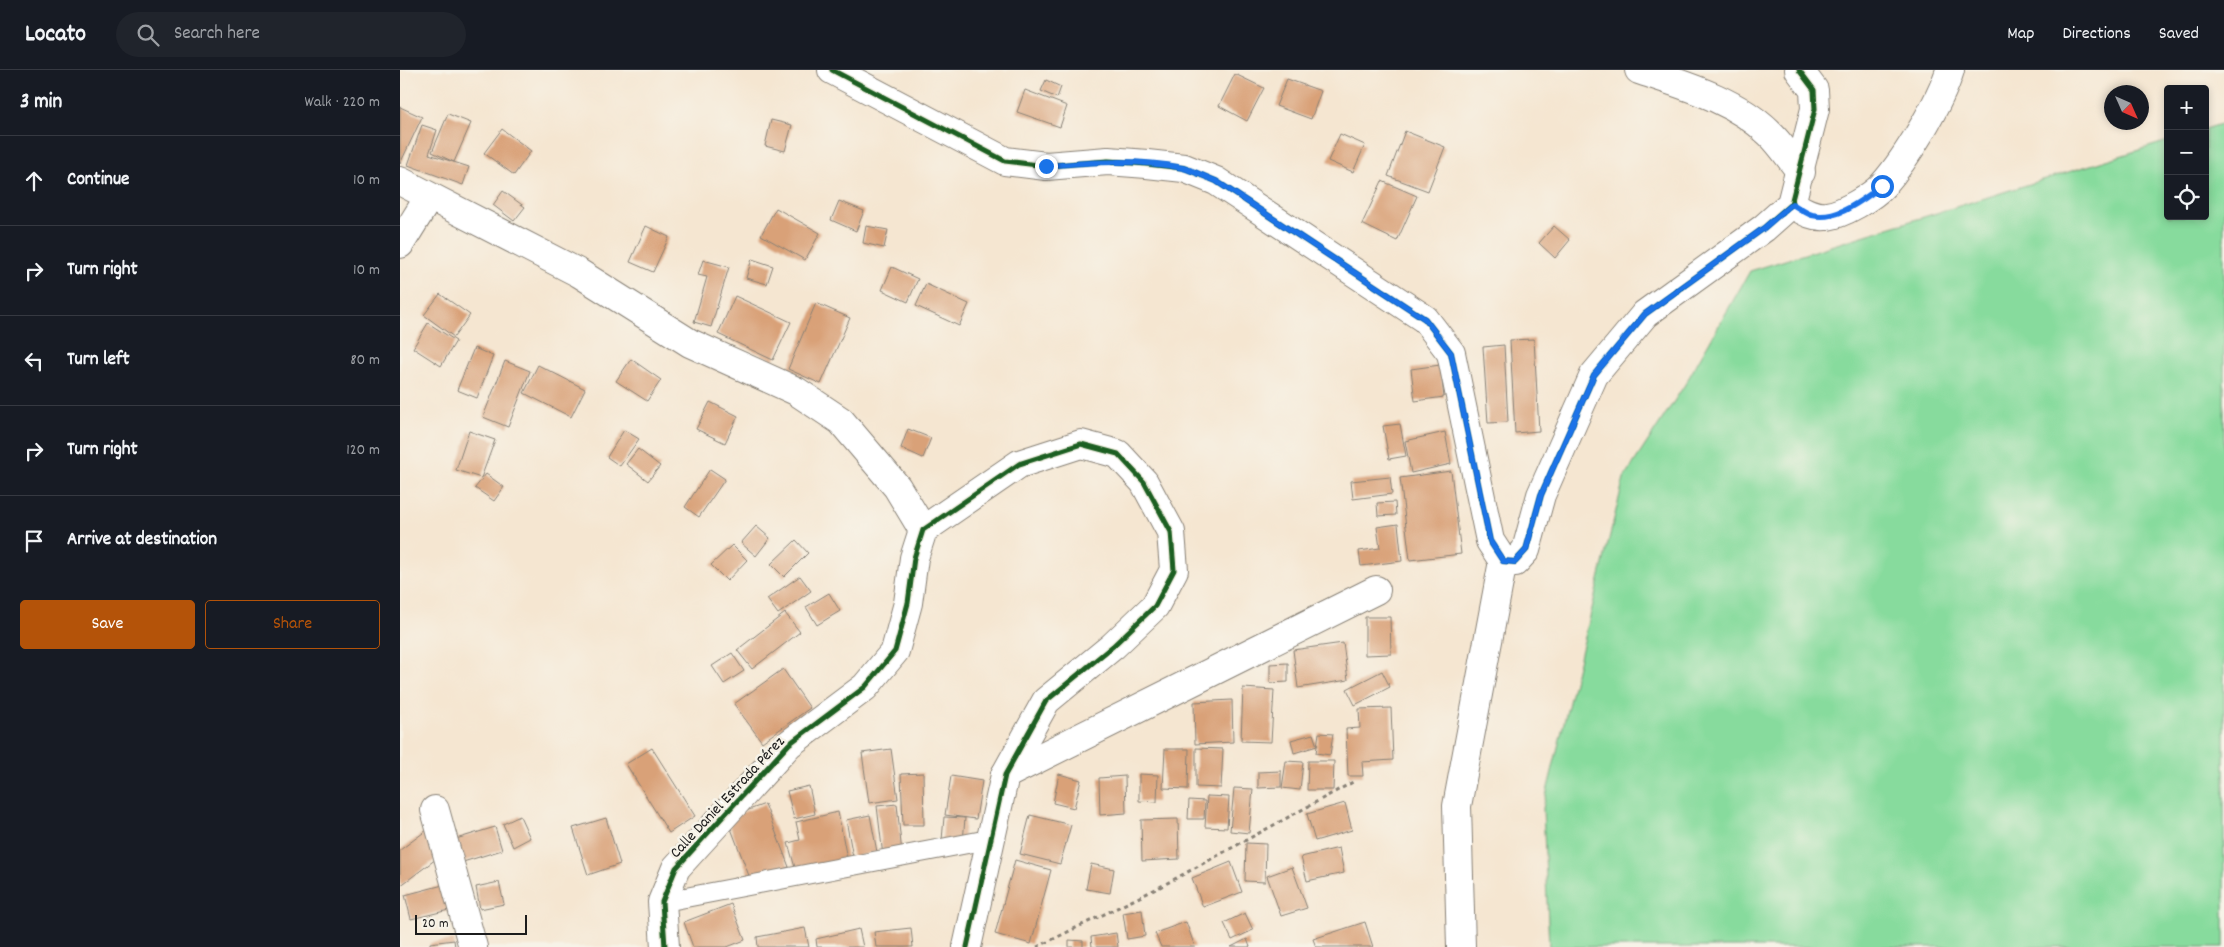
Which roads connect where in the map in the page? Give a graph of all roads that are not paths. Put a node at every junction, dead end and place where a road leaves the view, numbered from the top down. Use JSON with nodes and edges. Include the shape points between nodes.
{"nodes":[{"id":1,"x":832,"y":70,"type":"edge"},
{"id":2,"x":1639,"y":70,"type":"edge"},
{"id":3,"x":1799,"y":70,"type":"edge"},
{"id":4,"x":1950,"y":70,"type":"edge"},
{"id":5,"x":1801,"y":172,"type":"junction"},
{"id":6,"x":400,"y":181,"type":"edge"},
{"id":7,"x":429,"y":197,"type":"junction"},
{"id":8,"x":1792,"y":204,"type":"junction"},
{"id":9,"x":400,"y":244,"type":"edge"},
{"id":10,"x":923,"y":530,"type":"junction"},
{"id":11,"x":1503,"y":561,"type":"junction"},
{"id":12,"x":1376,"y":590,"type":"dead end"},
{"id":13,"x":1005,"y":775,"type":"junction"},
{"id":14,"x":435,"y":810,"type":"dead end"},
{"id":15,"x":990,"y":839,"type":"junction"},
{"id":16,"x":662,"y":902,"type":"junction"},
{"id":17,"x":473,"y":947,"type":"edge"},
{"id":18,"x":665,"y":947,"type":"edge"},
{"id":19,"x":967,"y":947,"type":"edge"},
{"id":20,"x":1461,"y":947,"type":"edge"}],
"edges":[{"from":1,"to":11,"type":"street","via":[[1004,161],[1046,166],[1108,161],[1147,164],[1184,168],[1216,181],[1425,319],[1451,353],[1490,541]]},
{"from":2,"to":5,"type":"street","via":[[1714,97],[1748,116],[1769,133]]},
{"from":3,"to":5,"type":"street","via":[[1814,90],[1815,109]]},
{"from":4,"to":8,"type":"street","via":[[1916,138],[1882,186],[1854,206],[1827,216],[1812,214]]},
{"from":5,"to":8,"type":"street"},
{"from":6,"to":7,"type":"street"},
{"from":7,"to":9,"type":"street"},
{"from":7,"to":10,"type":"street","via":[[579,273],[690,343],[796,391],[841,421],[897,487]]},
{"from":8,"to":11,"type":"street","via":[[1645,314],[1594,375],[1541,495],[1526,550],[1515,562]]},
{"from":10,"to":13,"type":"street","via":[[1019,464],[1080,444],[1118,454],[1144,482],[1171,532],[1174,570],[1155,606],[1113,646],[1046,701]]},
{"from":10,"to":16,"type":"street","name":"Calle Daniel Estrada Pérez","via":[[895,651],[865,687],[789,744],[676,868]]},
{"from":11,"to":20,"type":"street","via":[[1457,806]]},
{"from":12,"to":13,"type":"street"},
{"from":13,"to":15,"type":"street"},
{"from":14,"to":17,"type":"street"},
{"from":15,"to":16,"type":"lane"},
{"from":15,"to":19,"type":"street"},
{"from":16,"to":18,"type":"street","name":"Calle Daniel Estrada Pérez"}]}
